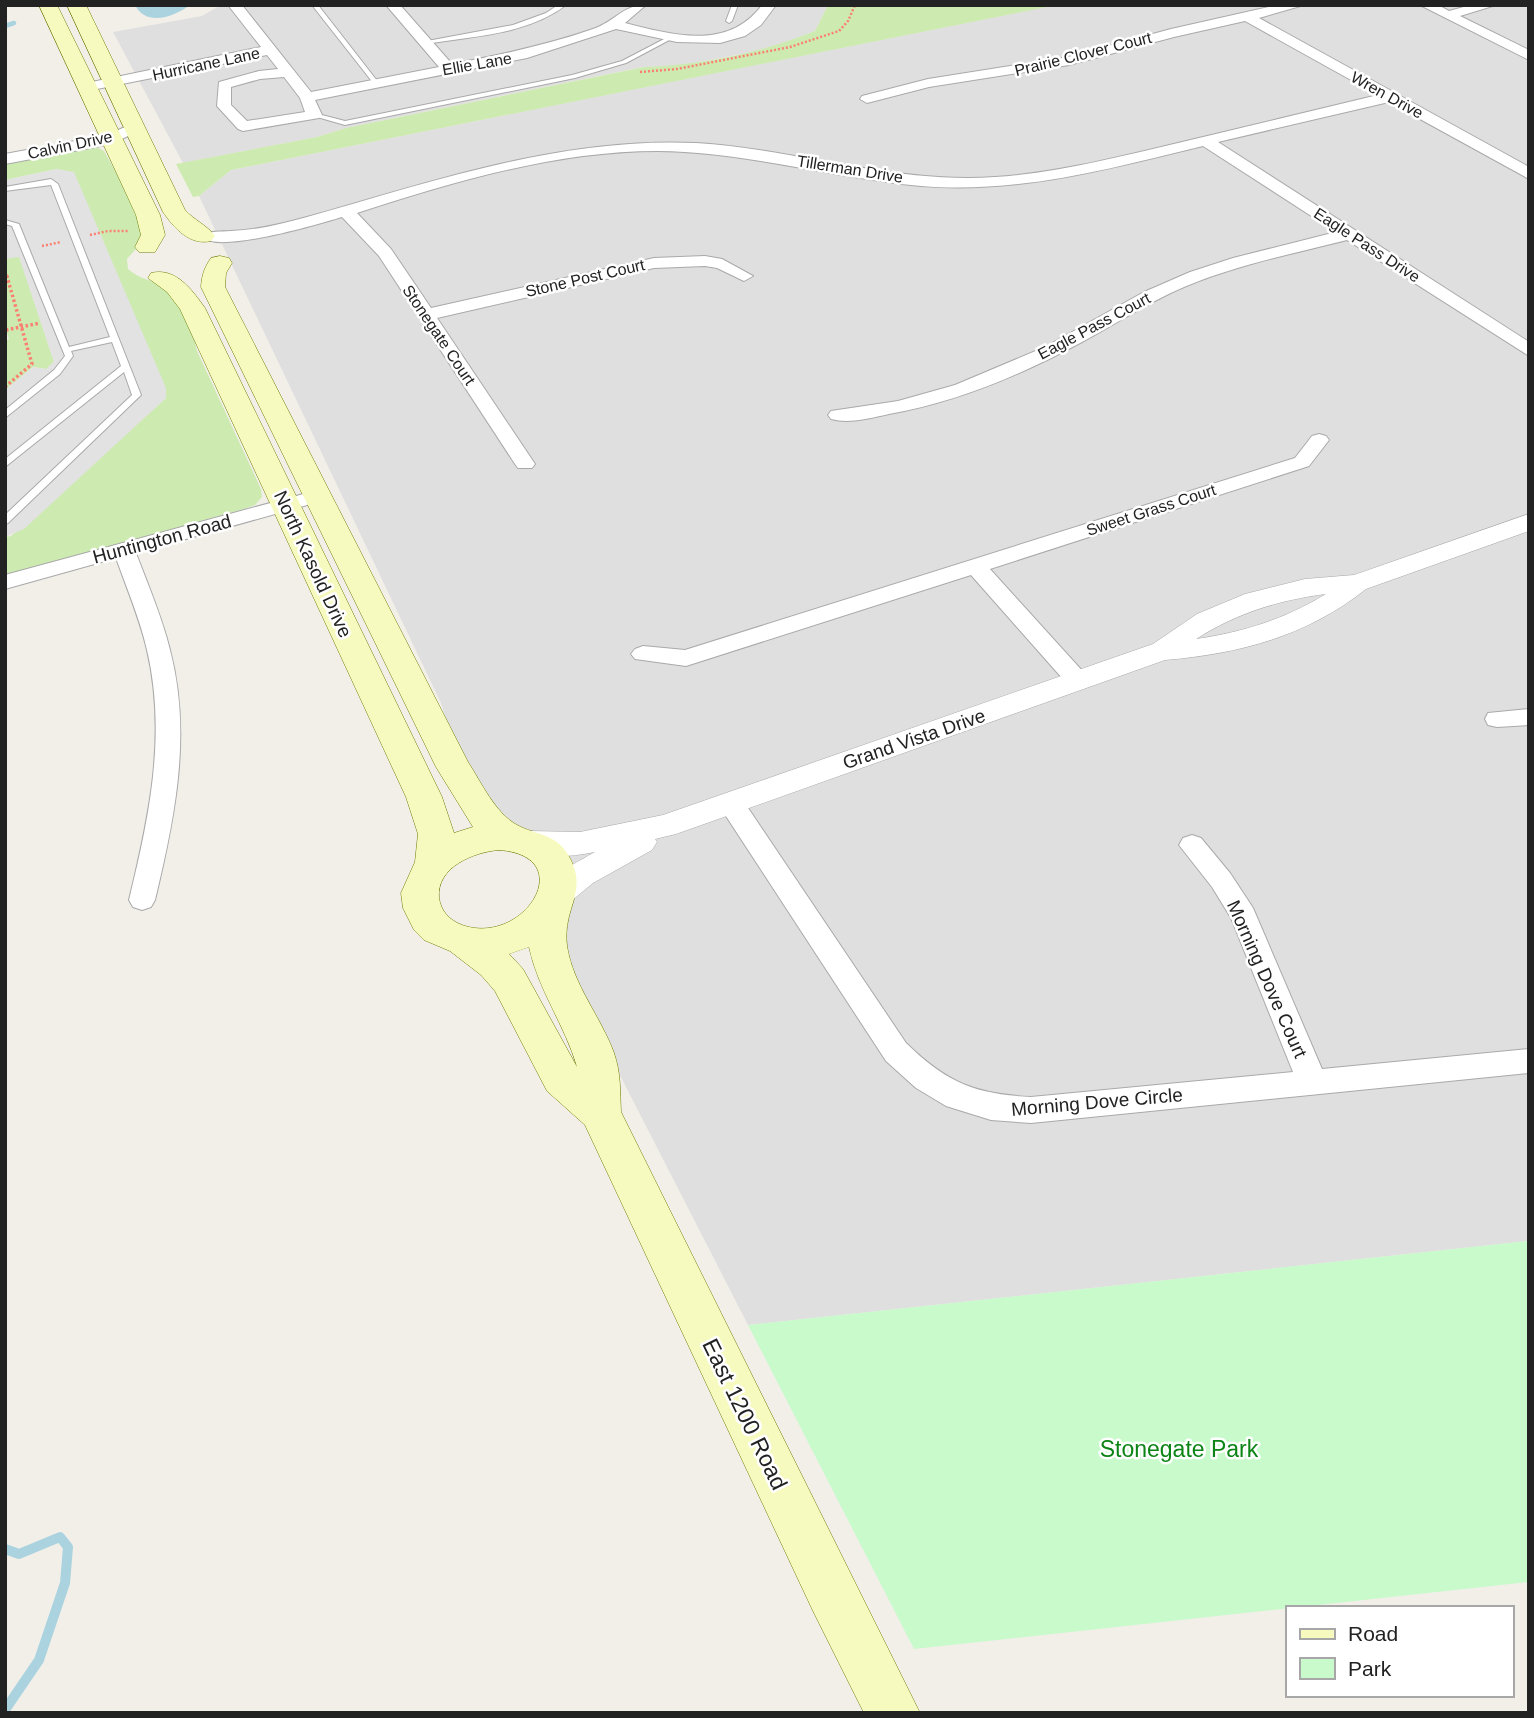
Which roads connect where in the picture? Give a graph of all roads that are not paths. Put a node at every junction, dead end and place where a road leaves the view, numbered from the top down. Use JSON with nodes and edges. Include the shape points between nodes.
{"nodes":[{"id":1,"x":48,"y":5,"type":"edge"},
{"id":2,"x":76,"y":5,"type":"edge"},
{"id":3,"x":235,"y":5,"type":"edge"},
{"id":4,"x":315,"y":5,"type":"edge"},
{"id":5,"x":393,"y":5,"type":"edge"},
{"id":6,"x":563,"y":5,"type":"edge"},
{"id":7,"x":639,"y":5,"type":"edge"},
{"id":8,"x":735,"y":5,"type":"edge"},
{"id":9,"x":769,"y":5,"type":"edge"},
{"id":10,"x":1297,"y":5,"type":"edge"},
{"id":11,"x":1427,"y":5,"type":"edge"},
{"id":12,"x":1489,"y":5,"type":"edge"},
{"id":13,"x":1447,"y":15,"type":"junction"},
{"id":14,"x":1245,"y":16,"type":"junction"},
{"id":15,"x":729,"y":21,"type":"dead end"},
{"id":16,"x":615,"y":24,"type":"junction"},
{"id":17,"x":670,"y":38,"type":"junction"},
{"id":18,"x":425,"y":42,"type":"junction"},
{"id":19,"x":265,"y":45,"type":"junction"},
{"id":20,"x":1529,"y":55,"type":"edge"},
{"id":21,"x":448,"y":69,"type":"junction"},
{"id":22,"x":286,"y":73,"type":"junction"},
{"id":23,"x":141,"y":77,"type":"joint"},
{"id":24,"x":111,"y":82,"type":"junction"},
{"id":25,"x":376,"y":83,"type":"junction"},
{"id":26,"x":87,"y":87,"type":"junction"},
{"id":27,"x":307,"y":97,"type":"junction"},
{"id":28,"x":1390,"y":97,"type":"junction"},
{"id":29,"x":867,"y":99,"type":"dead end"},
{"id":30,"x":314,"y":115,"type":"junction"},
{"id":31,"x":134,"y":128,"type":"junction"},
{"id":32,"x":111,"y":139,"type":"junction"},
{"id":33,"x":1206,"y":141,"type":"junction"},
{"id":34,"x":5,"y":159,"type":"edge"},
{"id":35,"x":1529,"y":174,"type":"edge"},
{"id":36,"x":5,"y":189,"type":"edge"},
{"id":37,"x":346,"y":211,"type":"junction"},
{"id":38,"x":5,"y":222,"type":"edge"},
{"id":39,"x":310,"y":222,"type":"junction"},
{"id":40,"x":1349,"y":234,"type":"junction"},
{"id":41,"x":207,"y":237,"type":"junction"},
{"id":42,"x":147,"y":247,"type":"junction"},
{"id":43,"x":222,"y":261,"type":"junction"},
{"id":44,"x":744,"y":275,"type":"dead end"},
{"id":45,"x":160,"y":278,"type":"junction"},
{"id":46,"x":426,"y":315,"type":"junction"},
{"id":47,"x":116,"y":338,"type":"junction"},
{"id":48,"x":66,"y":350,"type":"junction"},
{"id":49,"x":1529,"y":350,"type":"edge"},
{"id":50,"x":126,"y":366,"type":"junction"},
{"id":51,"x":5,"y":415,"type":"edge"},
{"id":52,"x":838,"y":415,"type":"dead end"},
{"id":53,"x":1319,"y":440,"type":"dead end"},
{"id":54,"x":5,"y":464,"type":"edge"},
{"id":55,"x":525,"y":464,"type":"dead end"},
{"id":56,"x":318,"y":496,"type":"junction"},
{"id":57,"x":285,"y":505,"type":"junction"},
{"id":58,"x":5,"y":521,"type":"edge"},
{"id":59,"x":1529,"y":522,"type":"edge"},
{"id":60,"x":124,"y":550,"type":"junction"},
{"id":61,"x":975,"y":566,"type":"junction"},
{"id":62,"x":5,"y":582,"type":"edge"},
{"id":63,"x":1357,"y":583,"type":"junction"},
{"id":64,"x":1162,"y":651,"type":"junction"},
{"id":65,"x":643,"y":654,"type":"dead end"},
{"id":66,"x":1078,"y":681,"type":"junction"},
{"id":67,"x":1529,"y":717,"type":"edge"},
{"id":68,"x":1497,"y":719,"type":"dead end"},
{"id":69,"x":731,"y":803,"type":"junction"},
{"id":70,"x":665,"y":826,"type":"junction"},
{"id":71,"x":518,"y":840,"type":"junction"},
{"id":72,"x":1192,"y":845,"type":"dead end"},
{"id":73,"x":433,"y":865,"type":"junction"},
{"id":74,"x":142,"y":900,"type":"dead end"},
{"id":75,"x":554,"y":903,"type":"junction"},
{"id":76,"x":464,"y":941,"type":"junction"},
{"id":77,"x":1529,"y":1061,"type":"edge"},
{"id":78,"x":1312,"y":1082,"type":"junction"},
{"id":79,"x":600,"y":1112,"type":"junction"},
{"id":80,"x":888,"y":1702,"type":"edge"}],
"edges":[{"from":1,"to":26,"type":"main road"},
{"from":2,"to":24,"type":"main road"},
{"from":3,"to":19,"type":"street","name":"Hurricane Lane"},
{"from":4,"to":25,"type":"lane"},
{"from":5,"to":18,"type":"street"},
{"from":6,"to":18,"type":"lane","via":[[504,29]]},
{"from":7,"to":16,"type":"street","name":"Ellie Lane"},
{"from":8,"to":15,"type":"lane"},
{"from":9,"to":17,"type":"street","via":[[750,29],[732,35]]},
{"from":10,"to":14,"type":"street","name":"Prairie Clover Court"},
{"from":11,"to":13,"type":"street"},
{"from":12,"to":13,"type":"street"},
{"from":13,"to":20,"type":"street"},
{"from":14,"to":28,"type":"street","name":"Wren Drive"},
{"from":14,"to":29,"type":"street","name":"Prairie Clover Court","via":[[1069,61],[928,83]]},
{"from":16,"to":17,"type":"street"},
{"from":16,"to":21,"type":"street","name":"Ellie Lane","via":[[527,54]]},
{"from":17,"to":30,"type":"lane","via":[[624,62],[573,77],[345,123]]},
{"from":18,"to":21,"type":"street"},
{"from":19,"to":22,"type":"street","name":"Hurricane Lane"},
{"from":19,"to":23,"type":"street","name":"Hurricane Lane"},
{"from":21,"to":25,"type":"street","name":"Ellie Lane"},
{"from":22,"to":27,"type":"street","name":"Hurricane Lane"},
{"from":22,"to":30,"type":"street","name":"Hurricane Lane","via":[[224,85],[224,106],[243,126]]},
{"from":23,"to":24,"type":"street","name":"Hurricane Lane"},
{"from":24,"to":26,"type":"street","name":"Hurricane Lane"},
{"from":24,"to":31,"type":"main road"},
{"from":25,"to":27,"type":"street","name":"Ellie Lane"},
{"from":26,"to":32,"type":"main road"},
{"from":27,"to":30,"type":"street","name":"Hurricane Lane"},
{"from":28,"to":33,"type":"street","name":"Tillerman Drive"},
{"from":28,"to":35,"type":"street","name":"Wren Drive"},
{"from":31,"to":32,"type":"street","name":"Calvin Drive"},
{"from":31,"to":41,"type":"main road","via":[[175,212],[188,227]]},
{"from":32,"to":34,"type":"street","name":"Calvin Drive"},
{"from":32,"to":42,"type":"main road","via":[[152,227]]},
{"from":33,"to":37,"type":"street","name":"Tillerman Drive","via":[[1049,177],[991,183],[903,178],[711,147],[635,146],[454,180]]},
{"from":33,"to":40,"type":"street","name":"Eagle Pass Drive"},
{"from":36,"to":47,"type":"lane","via":[[43,181],[54,184]]},
{"from":37,"to":39,"type":"street","name":"Tillerman Drive"},
{"from":37,"to":46,"type":"street","name":"Stonegate Court","via":[[374,238]]},
{"from":38,"to":48,"type":"lane","via":[[15,224]]},
{"from":39,"to":41,"type":"street","name":"Tillerman Drive","via":[[247,236]]},
{"from":39,"to":43,"type":"street","name":"Tillerman Drive"},
{"from":40,"to":49,"type":"street","name":"Eagle Pass Drive"},
{"from":40,"to":52,"type":"street","name":"Eagle Pass Court","via":[[1179,282],[1053,351],[949,392],[873,414]]},
{"from":41,"to":42,"type":"main road","via":[[173,237]]},
{"from":41,"to":43,"type":"main road","via":[[226,247]]},
{"from":42,"to":45,"type":"main road","name":"North Kasold Drive","via":[[137,258],[138,267]]},
{"from":43,"to":45,"type":"main road","via":[[193,275]]},
{"from":43,"to":56,"type":"main road","name":"North Kasold Drive","via":[[214,273],[213,287]]},
{"from":44,"to":46,"type":"street","name":"Stone Post Court","via":[[705,261],[654,263]]},
{"from":45,"to":57,"type":"main road","name":"North Kasold Drive","via":[[176,287],[192,308]]},
{"from":46,"to":55,"type":"street","name":"Stonegate Court"},
{"from":47,"to":48,"type":"lane"},
{"from":47,"to":50,"type":"lane"},
{"from":48,"to":51,"type":"lane","via":[[69,356],[57,372]]},
{"from":50,"to":54,"type":"lane"},
{"from":50,"to":58,"type":"lane","via":[[137,395]]},
{"from":53,"to":61,"type":"street","name":"Sweet Grass Court","via":[[1302,462]]},
{"from":56,"to":57,"type":"street","name":"Huntington Road"},
{"from":56,"to":71,"type":"main road","name":"North Kasold Drive","via":[[453,767],[487,819]]},
{"from":57,"to":60,"type":"street","name":"Huntington Road"},
{"from":57,"to":73,"type":"main road","name":"North Kasold Drive","via":[[433,819],[437,842]]},
{"from":59,"to":63,"type":"street","name":"Grand Vista Drive"},
{"from":60,"to":62,"type":"street","name":"Huntington Road"},
{"from":60,"to":74,"type":"street","via":[[159,651],[170,746],[164,811]]},
{"from":61,"to":65,"type":"street","name":"Sweet Grass Court","via":[[686,659]]},
{"from":61,"to":66,"type":"street"},
{"from":63,"to":64,"type":"street","name":"Grand Vista Drive","via":[[1329,584],[1248,601],[1178,637]]},
{"from":63,"to":64,"type":"street","name":"Grand Vista Drive","via":[[1313,614],[1278,631]]},
{"from":64,"to":66,"type":"street","name":"Grand Vista Drive"},
{"from":66,"to":69,"type":"street","name":"Grand Vista Drive"},
{"from":67,"to":68,"type":"street"},
{"from":69,"to":70,"type":"street","name":"Grand Vista Drive"},
{"from":69,"to":78,"type":"street","name":"Morning Dove Circle","via":[[896,1052],[942,1092],[969,1103],[1031,1110]]},
{"from":70,"to":71,"type":"street","name":"Grand Vista Drive","via":[[566,845]]},
{"from":70,"to":75,"type":"street","name":"Grand Vista Drive","via":[[582,874]]},
{"from":71,"to":73,"type":"main road","via":[[466,843]]},
{"from":71,"to":75,"type":"main road","via":[[539,848],[554,863],[560,883]]},
{"from":72,"to":78,"type":"street","name":"Morning Dove Court","via":[[1243,915]]},
{"from":73,"to":76,"type":"main road","via":[[421,892],[423,911],[434,927]]},
{"from":75,"to":76,"type":"main road","via":[[537,925],[503,941]]},
{"from":75,"to":79,"type":"main road","name":"East 1200 Road","via":[[548,949],[597,1065]]},
{"from":76,"to":79,"type":"main road","name":"East 1200 Road","via":[[509,980],[562,1079]]},
{"from":77,"to":78,"type":"street","name":"Morning Dove Circle"},
{"from":79,"to":80,"type":"main road","name":"East 1200 Road"}]}
